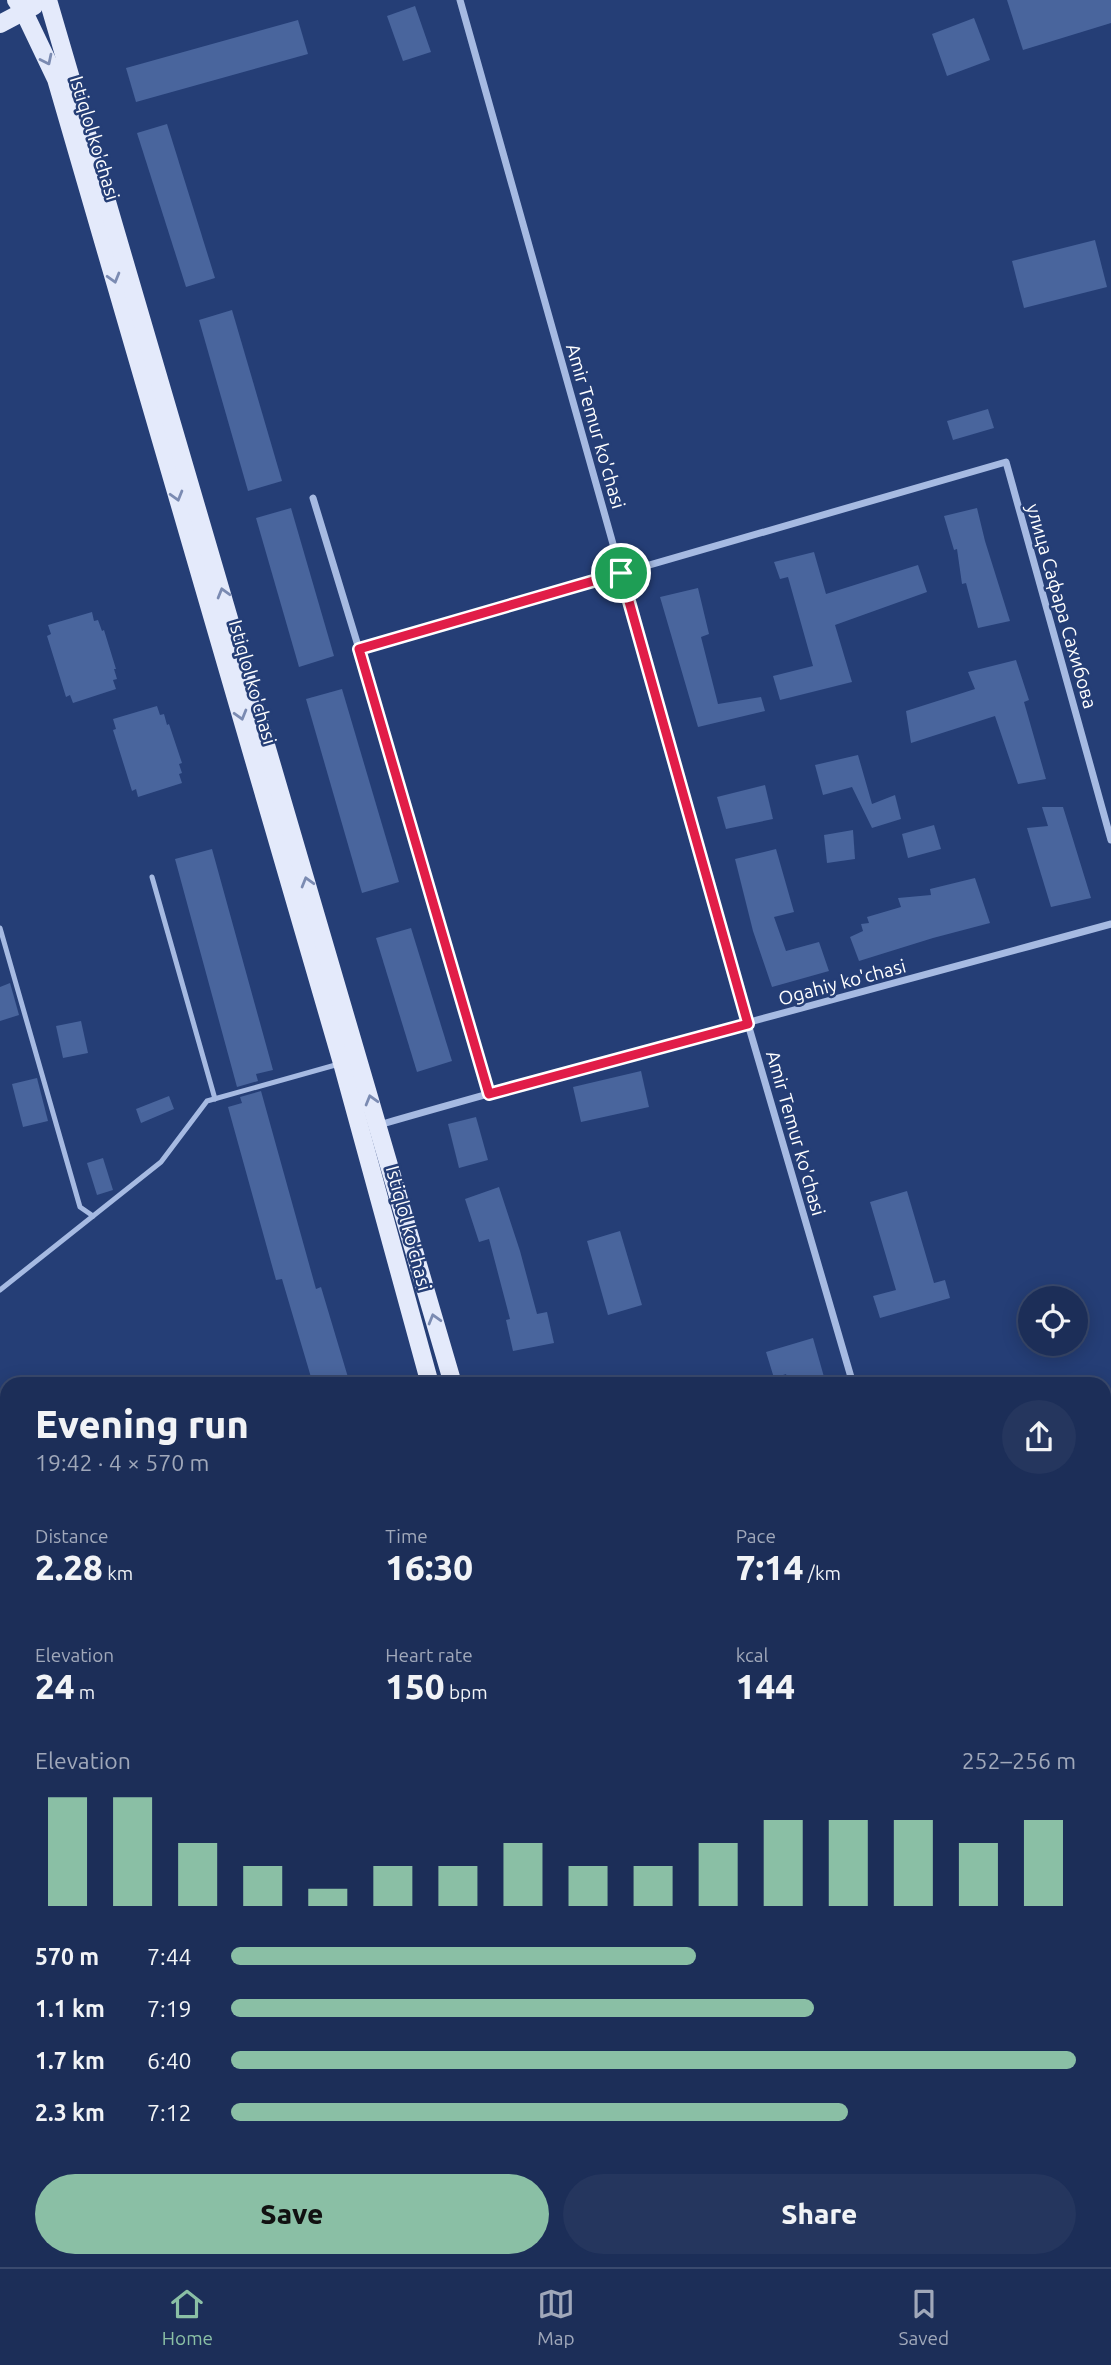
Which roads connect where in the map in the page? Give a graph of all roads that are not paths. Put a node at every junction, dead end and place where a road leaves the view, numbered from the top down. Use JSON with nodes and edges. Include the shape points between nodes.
{"nodes":[{"id":1,"x":42,"y":0,"type":"edge"},
{"id":2,"x":48,"y":0,"type":"edge"},
{"id":3,"x":460,"y":0,"type":"edge"},
{"id":4,"x":20,"y":6,"type":"edge"},
{"id":5,"x":0,"y":24,"type":"edge"},
{"id":6,"x":313,"y":498,"type":"dead end"},
{"id":7,"x":621,"y":573,"type":"junction"},
{"id":8,"x":359,"y":649,"type":"junction"},
{"id":9,"x":1111,"y":840,"type":"edge"},
{"id":10,"x":152,"y":877,"type":"dead end"},
{"id":11,"x":1111,"y":923,"type":"edge"},
{"id":12,"x":0,"y":928,"type":"edge"},
{"id":13,"x":748,"y":1024,"type":"junction"},
{"id":14,"x":342,"y":1063,"type":"junction"},
{"id":15,"x":489,"y":1094,"type":"junction"},
{"id":16,"x":215,"y":1099,"type":"junction"},
{"id":17,"x":379,"y":1125,"type":"junction"},
{"id":18,"x":93,"y":1216,"type":"junction"},
{"id":19,"x":0,"y":1290,"type":"edge"},
{"id":20,"x":428,"y":1377,"type":"edge"},
{"id":21,"x":451,"y":1377,"type":"edge"},
{"id":22,"x":851,"y":1377,"type":"edge"}],
"edges":[{"from":1,"to":4,"type":"main road"},
{"from":17,"to":2,"type":"main road","name":"Istiqlol ko'chasi","one_way":true},
{"from":3,"to":7,"type":"street","name":"Amir Temur ko'chasi"},
{"from":4,"to":5,"type":"main road"},
{"from":4,"to":14,"type":"main road","name":"Istiqlol ko'chasi","one_way":true,"via":[[56,79]]},
{"from":6,"to":8,"type":"street"},
{"from":7,"to":8,"type":"street"},
{"from":7,"to":9,"type":"street","name":"улица Сафара Сахибова","via":[[1006,462]]},
{"from":7,"to":13,"type":"street","name":"Amir Temur ko'chasi"},
{"from":8,"to":15,"type":"street"},
{"from":10,"to":16,"type":"lane"},
{"from":11,"to":13,"type":"street","name":"Ogahiy ko'chasi"},
{"from":12,"to":18,"type":"lane","via":[[80,1207]]},
{"from":13,"to":15,"type":"street","name":"Ogahiy ko'chasi"},
{"from":13,"to":22,"type":"street","name":"Amir Temur ko'chasi"},
{"from":14,"to":16,"type":"lane"},
{"from":14,"to":20,"type":"main road","name":"Istiqlol ko'chasi"},
{"from":15,"to":17,"type":"street","name":"Ogahiy ko'chasi"},
{"from":16,"to":18,"type":"lane","via":[[207,1101],[161,1162]]},
{"from":21,"to":17,"type":"main road","name":"Istiqlol ko'chasi","one_way":true},
{"from":18,"to":19,"type":"lane"}]}
